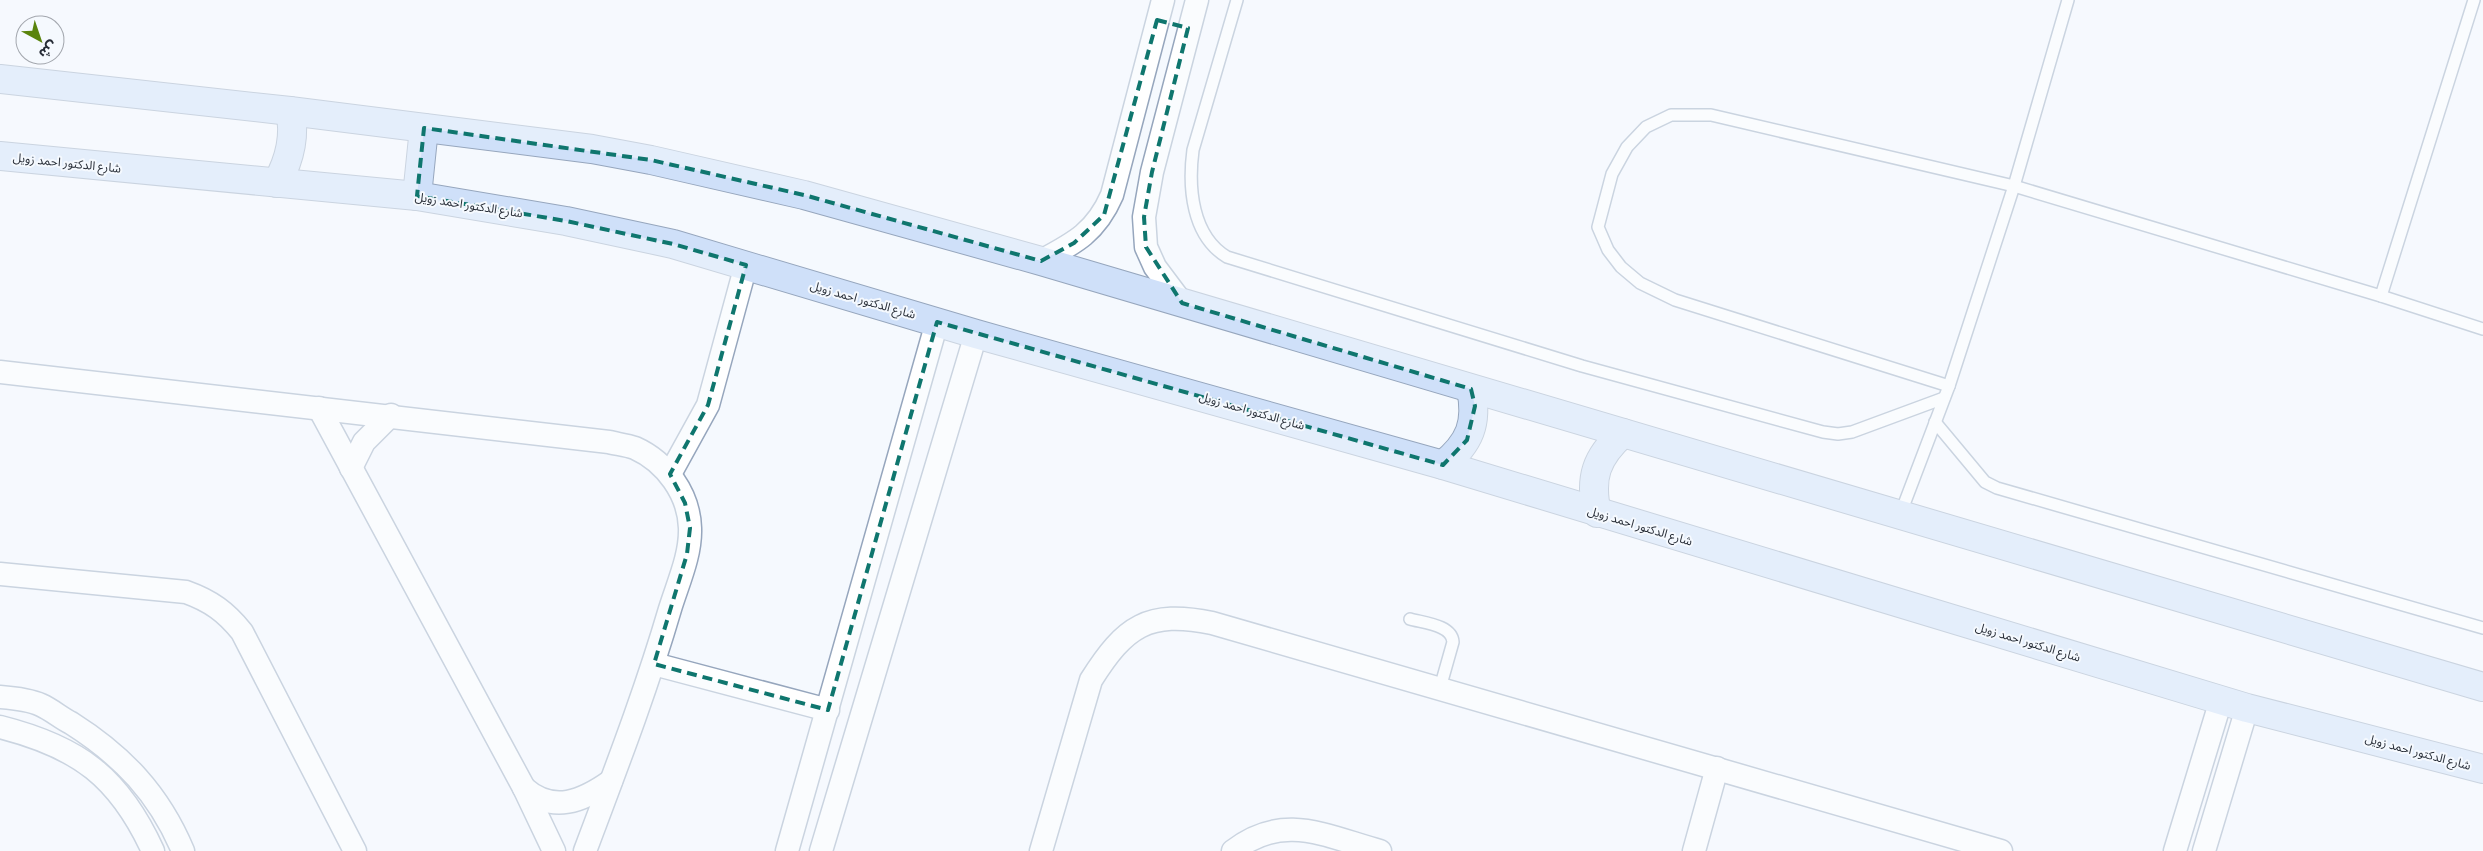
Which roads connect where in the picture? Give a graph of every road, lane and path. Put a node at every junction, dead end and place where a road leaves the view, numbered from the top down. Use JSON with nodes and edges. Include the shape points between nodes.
{"nodes":[{"id":1,"x":1197,"y":0,"type":"edge"},
{"id":2,"x":1237,"y":0,"type":"edge"},
{"id":3,"x":2068,"y":0,"type":"edge"},
{"id":4,"x":2474,"y":0,"type":"edge"},
{"id":5,"x":1160,"y":10,"type":"edge"},
{"id":6,"x":1188,"y":28,"type":"junction"},
{"id":7,"x":0,"y":79,"type":"edge"},
{"id":8,"x":290,"y":111,"type":"junction"},
{"id":9,"x":424,"y":128,"type":"junction"},
{"id":10,"x":0,"y":156,"type":"edge"},
{"id":11,"x":276,"y":183,"type":"junction"},
{"id":12,"x":2014,"y":186,"type":"junction"},
{"id":13,"x":417,"y":196,"type":"junction"},
{"id":14,"x":1041,"y":261,"type":"junction"},
{"id":15,"x":746,"y":266,"type":"junction"},
{"id":16,"x":2381,"y":296,"type":"junction"},
{"id":17,"x":1182,"y":303,"type":"junction"},
{"id":18,"x":937,"y":322,"type":"junction"},
{"id":19,"x":2483,"y":329,"type":"edge"},
{"id":20,"x":976,"y":334,"type":"junction"},
{"id":21,"x":0,"y":372,"type":"edge"},
{"id":22,"x":1949,"y":386,"type":"junction"},
{"id":23,"x":1471,"y":388,"type":"junction"},
{"id":24,"x":1944,"y":398,"type":"junction"},
{"id":25,"x":319,"y":408,"type":"junction"},
{"id":26,"x":391,"y":416,"type":"junction"},
{"id":27,"x":1936,"y":422,"type":"junction"},
{"id":28,"x":1623,"y":434,"type":"junction"},
{"id":29,"x":1442,"y":465,"type":"junction"},
{"id":30,"x":351,"y":468,"type":"junction"},
{"id":31,"x":670,"y":474,"type":"junction"},
{"id":32,"x":1597,"y":513,"type":"junction"},
{"id":33,"x":1900,"y":515,"type":"junction"},
{"id":34,"x":0,"y":574,"type":"edge"},
{"id":35,"x":1410,"y":619,"type":"dead end"},
{"id":36,"x":2483,"y":628,"type":"edge"},
{"id":37,"x":654,"y":664,"type":"junction"},
{"id":38,"x":2483,"y":687,"type":"edge"},
{"id":39,"x":1440,"y":688,"type":"junction"},
{"id":40,"x":0,"y":697,"type":"edge"},
{"id":41,"x":2221,"y":700,"type":"junction"},
{"id":42,"x":2247,"y":708,"type":"junction"},
{"id":43,"x":828,"y":710,"type":"junction"},
{"id":44,"x":0,"y":727,"type":"edge"},
{"id":45,"x":1717,"y":768,"type":"junction"},
{"id":46,"x":2483,"y":769,"type":"edge"},
{"id":47,"x":611,"y":781,"type":"junction"},
{"id":48,"x":524,"y":788,"type":"junction"},
{"id":49,"x":153,"y":851,"type":"edge"},
{"id":50,"x":183,"y":851,"type":"edge"},
{"id":51,"x":354,"y":851,"type":"edge"},
{"id":52,"x":554,"y":851,"type":"edge"},
{"id":53,"x":585,"y":851,"type":"edge"},
{"id":54,"x":787,"y":851,"type":"edge"},
{"id":55,"x":821,"y":851,"type":"edge"},
{"id":56,"x":1041,"y":851,"type":"edge"},
{"id":57,"x":1233,"y":851,"type":"edge"},
{"id":58,"x":1380,"y":851,"type":"edge"},
{"id":59,"x":1694,"y":851,"type":"edge"},
{"id":60,"x":2001,"y":851,"type":"edge"},
{"id":61,"x":2175,"y":851,"type":"edge"},
{"id":62,"x":2204,"y":851,"type":"edge"}],
"edges":[{"from":1,"to":6,"type":"street"},
{"from":2,"to":24,"type":"lane","via":[[1193,150],[1190,172],[1191,193],[1202,231],[1214,249],[1227,258],[1582,366],[1823,432],[1852,432]]},
{"from":3,"to":12,"type":"lane"},
{"from":4,"to":16,"type":"lane"},
{"from":5,"to":6,"type":"street"},
{"from":5,"to":14,"type":"street","via":[[1104,215],[1074,244]]},
{"from":6,"to":17,"type":"street","via":[[1152,172],[1144,218],[1146,247],[1155,267]]},
{"from":7,"to":8,"type":"street"},
{"from":8,"to":9,"type":"street"},
{"from":8,"to":11,"type":"street","via":[[293,134],[290,152]]},
{"from":9,"to":13,"type":"street"},
{"from":9,"to":14,"type":"street","via":[[592,149],[651,160],[804,195]]},
{"from":10,"to":11,"type":"street","name":"شارع الدكتور احمد زويل"},
{"from":11,"to":13,"type":"street","name":"شارع الدكتور احمد زويل"},
{"from":12,"to":16,"type":"lane"},
{"from":12,"to":22,"type":"lane"},
{"from":12,"to":22,"type":"lane","via":[[1711,115],[1671,115],[1646,127],[1627,147],[1612,174],[1598,227],[1608,250],[1621,267],[1640,282],[1675,300]]},
{"from":13,"to":15,"type":"street","name":"شارع الدكتور احمد زويل","via":[[672,244]]},
{"from":14,"to":17,"type":"street"},
{"from":15,"to":18,"type":"street","name":"شارع الدكتور احمد زويل"},
{"from":15,"to":31,"type":"street","via":[[708,405]]},
{"from":16,"to":19,"type":"lane"},
{"from":17,"to":23,"type":"street"},
{"from":18,"to":20,"type":"street","name":"شارع الدكتور احمد زويل"},
{"from":18,"to":43,"type":"street"},
{"from":20,"to":29,"type":"street","name":"شارع الدكتور احمد زويل"},
{"from":20,"to":55,"type":"street"},
{"from":21,"to":25,"type":"street"},
{"from":22,"to":24,"type":"lane"},
{"from":23,"to":28,"type":"street"},
{"from":23,"to":29,"type":"street","via":[[1475,406],[1470,432],[1456,454]]},
{"from":24,"to":27,"type":"lane"},
{"from":25,"to":26,"type":"street"},
{"from":25,"to":30,"type":"street"},
{"from":26,"to":30,"type":"street","via":[[364,442]]},
{"from":26,"to":31,"type":"street","via":[[609,442],[634,448]]},
{"from":27,"to":33,"type":"lane"},
{"from":27,"to":36,"type":"lane","via":[[1985,482],[1997,488]]},
{"from":28,"to":32,"type":"street","via":[[1605,453],[1594,477]]},
{"from":28,"to":33,"type":"street"},
{"from":29,"to":32,"type":"street","name":"شارع الدكتور احمد زويل"},
{"from":30,"to":48,"type":"street"},
{"from":31,"to":37,"type":"street","via":[[685,503],[690,528],[687,554]]},
{"from":32,"to":41,"type":"street","name":"شارع الدكتور احمد زويل"},
{"from":33,"to":38,"type":"street"},
{"from":34,"to":51,"type":"street","via":[[186,592],[208,600],[227,614],[242,632]]},
{"from":35,"to":39,"type":"lane","via":[[1445,629],[1452,635],[1453,642]]},
{"from":37,"to":43,"type":"street"},
{"from":37,"to":47,"type":"street"},
{"from":39,"to":45,"type":"street"},
{"from":39,"to":56,"type":"street","via":[[1212,623],[1183,617],[1153,620],[1126,634],[1091,680]]},
{"from":40,"to":50,"type":"street","via":[[41,705],[100,741],[156,800]]},
{"from":41,"to":42,"type":"street","name":"شارع الدكتور احمد زويل"},
{"from":41,"to":61,"type":"street"},
{"from":42,"to":46,"type":"street","name":"شارع الدكتور احمد زويل"},
{"from":42,"to":62,"type":"street"},
{"from":43,"to":54,"type":"street"},
{"from":44,"to":49,"type":"street","via":[[56,745],[105,777],[123,797]]},
{"from":45,"to":59,"type":"street"},
{"from":45,"to":60,"type":"street"},
{"from":47,"to":48,"type":"street","via":[[597,791],[564,804],[533,797]]},
{"from":47,"to":53,"type":"street"},
{"from":48,"to":52,"type":"street"},
{"from":57,"to":58,"type":"street","via":[[1248,838],[1273,830],[1299,828]]}]}
